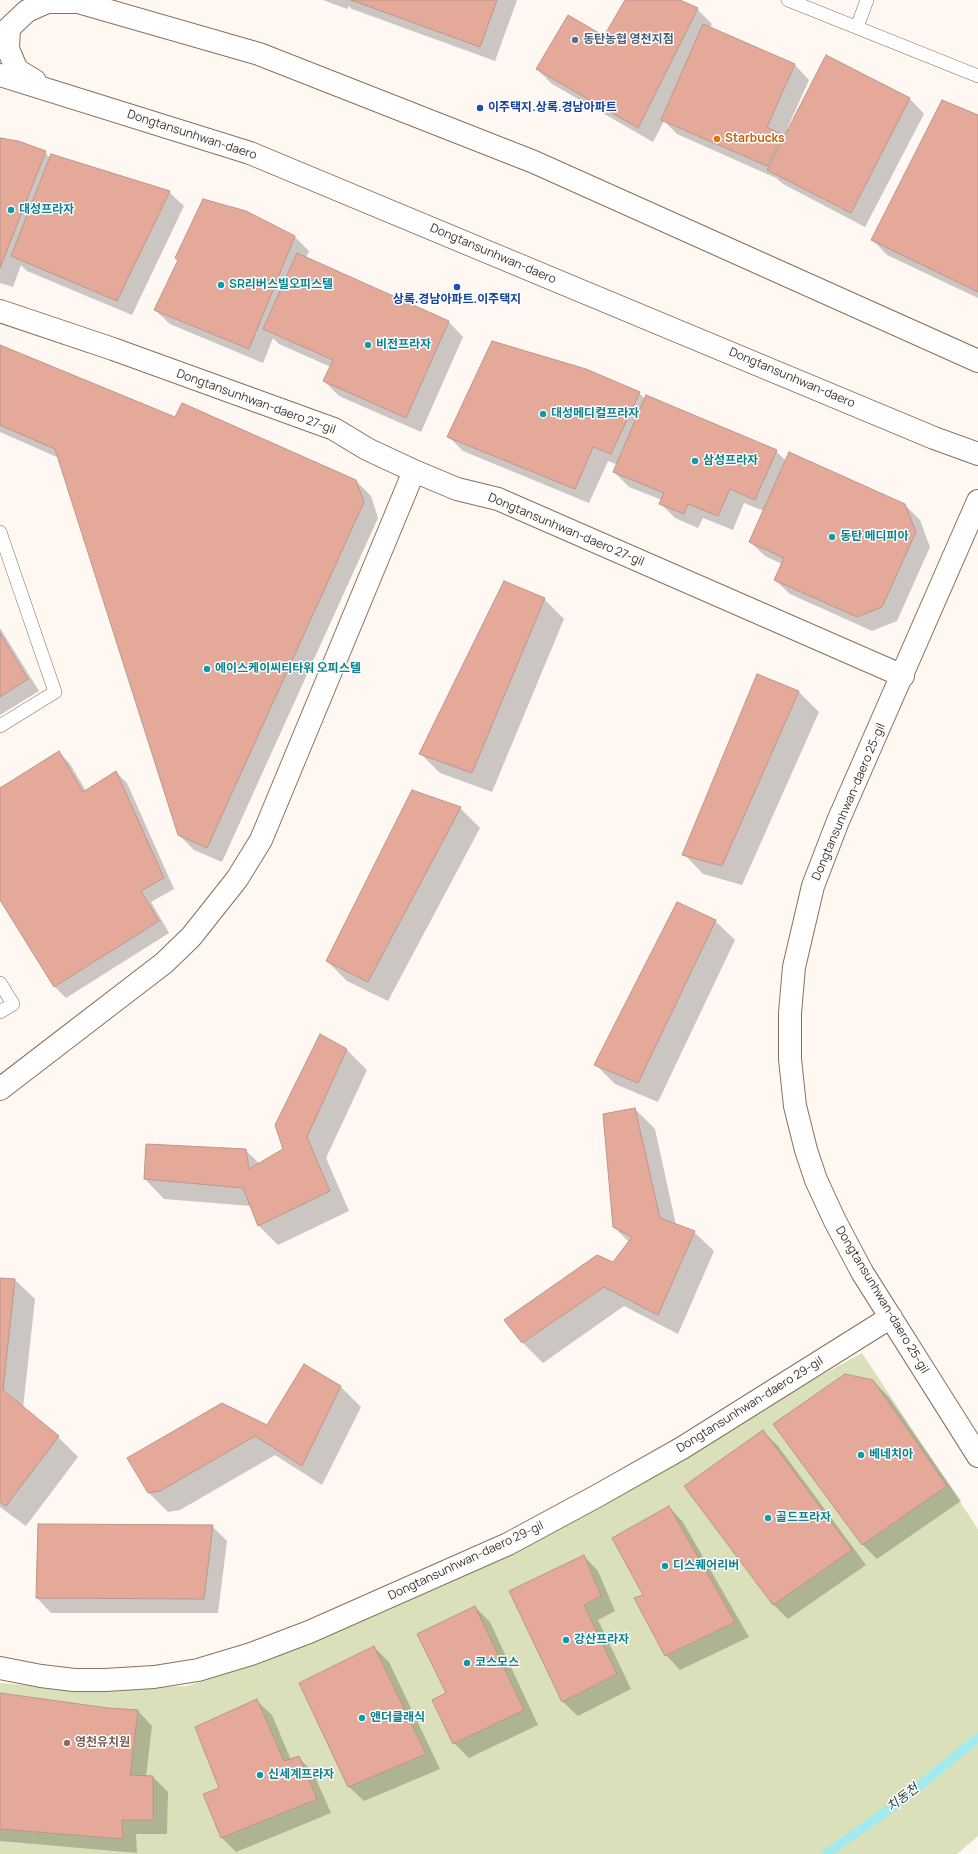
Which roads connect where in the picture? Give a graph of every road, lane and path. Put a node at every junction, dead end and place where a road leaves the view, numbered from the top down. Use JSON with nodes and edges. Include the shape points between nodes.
{"nodes":[{"id":1,"x":788,"y":0,"type":"edge"},
{"id":2,"x":867,"y":0,"type":"edge"},
{"id":3,"x":74,"y":1,"type":"edge"},
{"id":4,"x":857,"y":28,"type":"junction"},
{"id":5,"x":0,"y":75,"type":"edge"},
{"id":6,"x":978,"y":76,"type":"edge"},
{"id":7,"x":45,"y":88,"type":"junction"},
{"id":8,"x":0,"y":312,"type":"edge"},
{"id":9,"x":978,"y":361,"type":"edge"},
{"id":10,"x":978,"y":454,"type":"edge"},
{"id":11,"x":414,"y":471,"type":"junction"},
{"id":12,"x":978,"y":501,"type":"edge"},
{"id":13,"x":0,"y":532,"type":"edge"},
{"id":14,"x":903,"y":676,"type":"junction"},
{"id":15,"x":0,"y":726,"type":"edge"},
{"id":16,"x":0,"y":983,"type":"edge"},
{"id":17,"x":0,"y":1012,"type":"edge"},
{"id":18,"x":0,"y":1089,"type":"edge"},
{"id":19,"x":891,"y":1317,"type":"junction"},
{"id":20,"x":978,"y":1456,"type":"edge"},
{"id":21,"x":0,"y":1668,"type":"edge"}],
"edges":[{"from":1,"to":4,"type":"lane"},
{"from":2,"to":4,"type":"lane"},
{"from":3,"to":7,"type":"street","via":[[47,2],[27,11],[9,28],[8,49],[17,70]]},
{"from":3,"to":9,"type":"street","via":[[259,54],[534,162]]},
{"from":4,"to":6,"type":"lane"},
{"from":5,"to":7,"type":"street","name":"Dongtansunhwan-daero"},
{"from":7,"to":10,"type":"street","name":"Dongtansunhwan-daero","via":[[250,153],[934,438]]},
{"from":8,"to":11,"type":"street","name":"Dongtansunhwan-daero 27-gil","via":[[114,349],[334,429],[367,449]]},
{"from":11,"to":14,"type":"street","name":"Dongtansunhwan-daero 27-gil","via":[[458,489],[498,499]]},
{"from":11,"to":18,"type":"street","via":[[261,840],[237,879],[191,937],[164,963]]},
{"from":12,"to":14,"type":"street","name":"Dongtansunhwan-daero 25-gil"},
{"from":13,"to":15,"type":"lane","via":[[55,692]]},
{"from":14,"to":19,"type":"street","name":"Dongtansunhwan-daero 25-gil","via":[[838,821],[813,886],[794,967],[790,1013],[790,1059],[795,1106],[810,1162],[835,1221],[862,1272]]},
{"from":16,"to":17,"type":"lane","via":[[13,1004]]},
{"from":19,"to":20,"type":"street","name":"Dongtansunhwan-daero 25-gil"},
{"from":19,"to":21,"type":"street","name":"Dongtansunhwan-daero 29-gil","via":[[682,1448],[597,1496],[508,1544],[309,1632],[251,1654],[198,1670],[154,1677],[74,1680]]}]}
